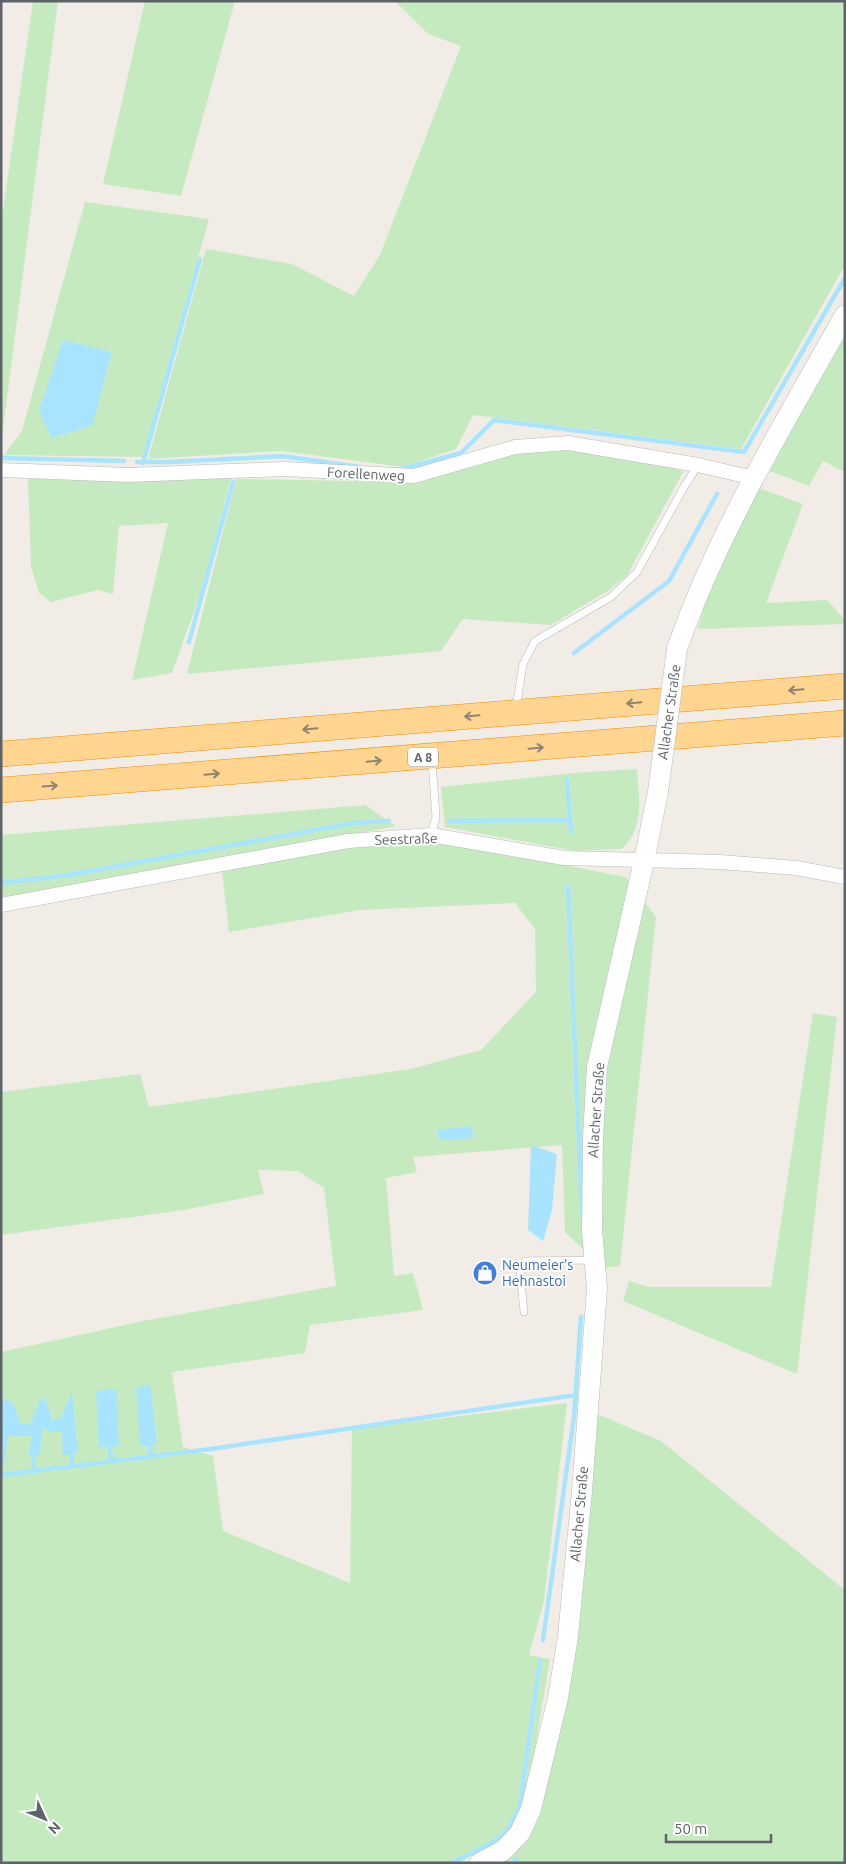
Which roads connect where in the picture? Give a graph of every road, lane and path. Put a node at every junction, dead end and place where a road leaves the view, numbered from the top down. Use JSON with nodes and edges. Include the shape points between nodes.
{"nodes":[{"id":1,"x":845,"y":315,"type":"edge"},
{"id":2,"x":698,"y":465,"type":"junction"},
{"id":3,"x":1,"y":470,"type":"edge"},
{"id":4,"x":754,"y":478,"type":"junction"},
{"id":5,"x":845,"y":686,"type":"edge"},
{"id":6,"x":515,"y":713,"type":"junction"},
{"id":7,"x":845,"y":723,"type":"edge"},
{"id":8,"x":1,"y":754,"type":"edge"},
{"id":9,"x":432,"y":756,"type":"junction"},
{"id":10,"x":1,"y":790,"type":"edge"},
{"id":11,"x":431,"y":835,"type":"junction"},
{"id":12,"x":644,"y":861,"type":"junction"},
{"id":13,"x":845,"y":877,"type":"edge"},
{"id":14,"x":1,"y":905,"type":"edge"},
{"id":15,"x":594,"y":1260,"type":"junction"},
{"id":16,"x":524,"y":1312,"type":"dead end"},
{"id":17,"x":480,"y":1863,"type":"edge"}],
"edges":[{"from":1,"to":4,"type":"street","name":"Allacher Straße"},
{"from":2,"to":3,"type":"street","name":"Forellenweg","via":[[568,443],[515,447],[414,476],[285,469],[128,475]]},
{"from":2,"to":4,"type":"street","name":"Forellenweg"},
{"from":2,"to":6,"type":"lane","via":[[637,572],[612,598],[534,641],[523,664]]},
{"from":4,"to":12,"type":"street","name":"Allacher Straße","bridge":true,"via":[[693,603],[677,649],[658,792]]},
{"from":5,"to":6,"type":"highway","one_way":true},
{"from":6,"to":8,"type":"highway","one_way":true},
{"from":9,"to":7,"type":"highway","number":"A 8","one_way":true},
{"from":10,"to":9,"type":"highway","number":"A 8","one_way":true},
{"from":9,"to":11,"type":"lane","via":[[436,817]]},
{"from":11,"to":12,"type":"street","name":"Seestraße","via":[[564,858]]},
{"from":11,"to":14,"type":"street","name":"Seestraße","via":[[348,841]]},
{"from":12,"to":13,"type":"street","name":"Seestraße","via":[[796,868]]},
{"from":12,"to":15,"type":"street","name":"Allacher Straße","via":[[597,1067],[593,1137]]},
{"from":15,"to":16,"type":"lane","via":[[525,1261],[520,1273]]},
{"from":15,"to":17,"type":"street","name":"Allacher Straße","via":[[596,1288],[582,1491],[568,1636],[558,1698],[531,1809],[520,1833],[504,1850]]}]}
